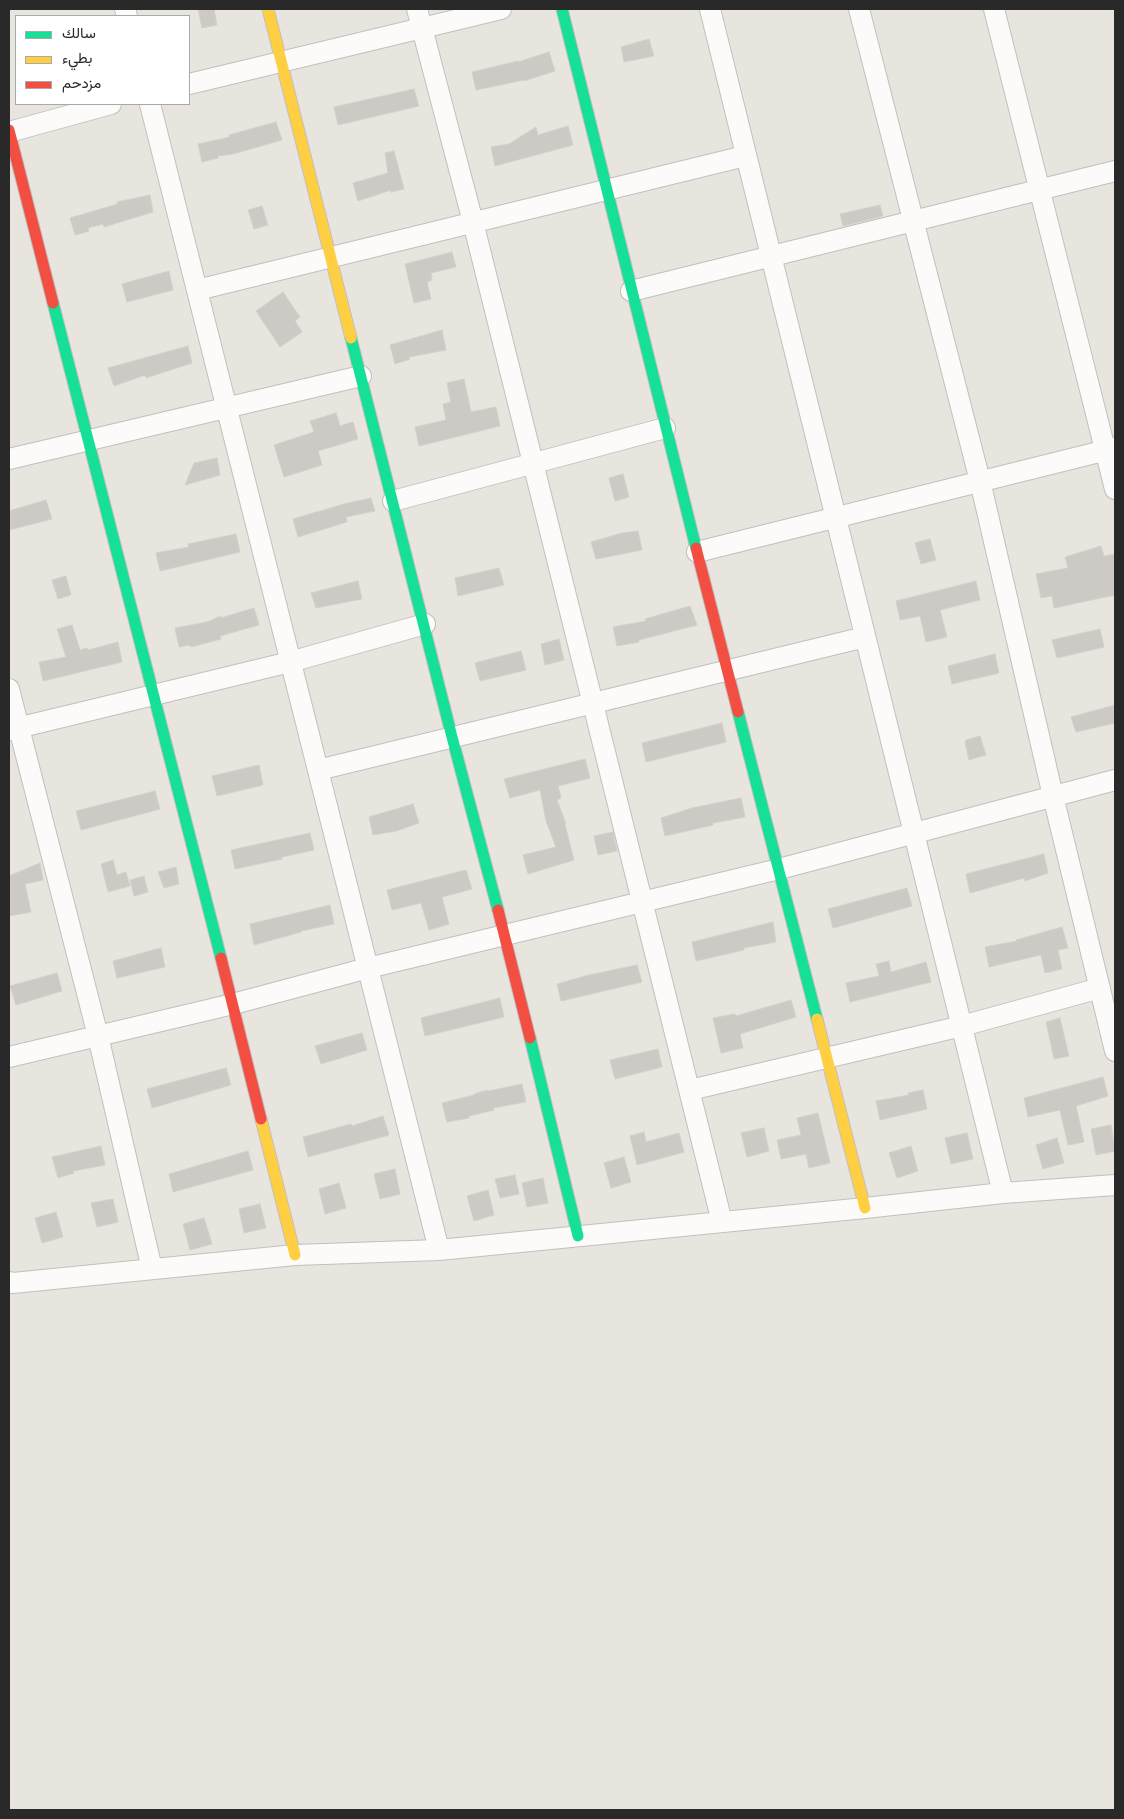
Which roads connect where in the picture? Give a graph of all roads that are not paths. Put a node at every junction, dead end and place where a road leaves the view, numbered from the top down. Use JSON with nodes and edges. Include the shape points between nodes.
{"nodes":[{"id":1,"x":268,"y":9,"type":"edge"},
{"id":2,"x":501,"y":9,"type":"edge"},
{"id":3,"x":562,"y":9,"type":"edge"},
{"id":4,"x":710,"y":9,"type":"edge"},
{"id":5,"x":859,"y":9,"type":"edge"},
{"id":6,"x":994,"y":9,"type":"edge"},
{"id":7,"x":419,"y":18,"type":"edge"},
{"id":8,"x":282,"y":61,"type":"junction"},
{"id":9,"x":190,"y":84,"type":"edge"},
{"id":10,"x":107,"y":105,"type":"edge"},
{"id":11,"x":150,"y":105,"type":"edge"},
{"id":12,"x":9,"y":131,"type":"edge"},
{"id":13,"x":746,"y":156,"type":"junction"},
{"id":14,"x":1115,"y":171,"type":"edge"},
{"id":15,"x":606,"y":190,"type":"junction"},
{"id":16,"x":1040,"y":190,"type":"junction"},
{"id":17,"x":913,"y":220,"type":"junction"},
{"id":18,"x":473,"y":222,"type":"junction"},
{"id":19,"x":770,"y":255,"type":"junction"},
{"id":20,"x":331,"y":257,"type":"junction"},
{"id":21,"x":196,"y":290,"type":"junction"},
{"id":22,"x":632,"y":291,"type":"junction"},
{"id":23,"x":361,"y":376,"type":"junction"},
{"id":24,"x":226,"y":408,"type":"junction"},
{"id":25,"x":665,"y":428,"type":"junction"},
{"id":26,"x":88,"y":440,"type":"junction"},
{"id":27,"x":1110,"y":449,"type":"edge"},
{"id":28,"x":9,"y":459,"type":"edge"},
{"id":29,"x":533,"y":464,"type":"junction"},
{"id":30,"x":980,"y":481,"type":"junction"},
{"id":31,"x":1115,"y":489,"type":"edge"},
{"id":32,"x":393,"y":501,"type":"junction"},
{"id":33,"x":835,"y":517,"type":"junction"},
{"id":34,"x":697,"y":552,"type":"junction"},
{"id":35,"x":425,"y":624,"type":"junction"},
{"id":36,"x":865,"y":637,"type":"junction"},
{"id":37,"x":290,"y":662,"type":"junction"},
{"id":38,"x":727,"y":670,"type":"junction"},
{"id":39,"x":9,"y":689,"type":"edge"},
{"id":40,"x":154,"y":696,"type":"junction"},
{"id":41,"x":593,"y":703,"type":"junction"},
{"id":42,"x":14,"y":729,"type":"edge"},
{"id":43,"x":452,"y":737,"type":"junction"},
{"id":44,"x":318,"y":770,"type":"junction"},
{"id":45,"x":1115,"y":780,"type":"edge"},
{"id":46,"x":1054,"y":796,"type":"junction"},
{"id":47,"x":914,"y":834,"type":"junction"},
{"id":48,"x":779,"y":869,"type":"junction"},
{"id":49,"x":643,"y":902,"type":"junction"},
{"id":50,"x":505,"y":935,"type":"junction"},
{"id":51,"x":368,"y":968,"type":"junction"},
{"id":52,"x":1100,"y":988,"type":"junction"},
{"id":53,"x":233,"y":1004,"type":"junction"},
{"id":54,"x":962,"y":1026,"type":"junction"},
{"id":55,"x":98,"y":1036,"type":"junction"},
{"id":56,"x":1115,"y":1051,"type":"edge"},
{"id":57,"x":9,"y":1057,"type":"edge"},
{"id":58,"x":827,"y":1057,"type":"junction"},
{"id":59,"x":690,"y":1090,"type":"junction"},
{"id":60,"x":1115,"y":1184,"type":"edge"},
{"id":61,"x":1003,"y":1193,"type":"junction"},
{"id":62,"x":866,"y":1208,"type":"junction"},
{"id":63,"x":722,"y":1222,"type":"junction"},
{"id":64,"x":578,"y":1236,"type":"junction"},
{"id":65,"x":439,"y":1250,"type":"junction"},
{"id":66,"x":295,"y":1255,"type":"junction"},
{"id":67,"x":152,"y":1269,"type":"junction"},
{"id":68,"x":9,"y":1282,"type":"edge"}],
"edges":[{"from":1,"to":8,"type":"street"},
{"from":2,"to":7,"type":"street"},
{"from":3,"to":15,"type":"street"},
{"from":4,"to":13,"type":"street"},
{"from":5,"to":17,"type":"street"},
{"from":6,"to":16,"type":"street"},
{"from":7,"to":8,"type":"street"},
{"from":7,"to":18,"type":"street"},
{"from":8,"to":9,"type":"street"},
{"from":8,"to":20,"type":"street"},
{"from":10,"to":12,"type":"street"},
{"from":11,"to":21,"type":"street"},
{"from":12,"to":26,"type":"street"},
{"from":13,"to":15,"type":"street"},
{"from":13,"to":19,"type":"street"},
{"from":14,"to":16,"type":"street"},
{"from":15,"to":18,"type":"street"},
{"from":15,"to":22,"type":"street"},
{"from":16,"to":17,"type":"street"},
{"from":16,"to":27,"type":"street"},
{"from":17,"to":19,"type":"street"},
{"from":17,"to":30,"type":"street"},
{"from":18,"to":20,"type":"street"},
{"from":18,"to":29,"type":"street"},
{"from":19,"to":22,"type":"street"},
{"from":19,"to":33,"type":"street"},
{"from":20,"to":21,"type":"street"},
{"from":20,"to":23,"type":"street"},
{"from":21,"to":24,"type":"street"},
{"from":22,"to":25,"type":"street"},
{"from":23,"to":24,"type":"street"},
{"from":23,"to":32,"type":"street"},
{"from":24,"to":26,"type":"street"},
{"from":24,"to":37,"type":"street"},
{"from":25,"to":29,"type":"street"},
{"from":25,"to":34,"type":"street"},
{"from":26,"to":28,"type":"street"},
{"from":26,"to":40,"type":"street"},
{"from":27,"to":30,"type":"street"},
{"from":27,"to":31,"type":"street"},
{"from":29,"to":32,"type":"street"},
{"from":29,"to":41,"type":"street"},
{"from":30,"to":33,"type":"street"},
{"from":30,"to":46,"type":"street"},
{"from":32,"to":35,"type":"street"},
{"from":33,"to":34,"type":"street"},
{"from":33,"to":36,"type":"street"},
{"from":34,"to":38,"type":"street"},
{"from":35,"to":37,"type":"street"},
{"from":35,"to":43,"type":"street"},
{"from":36,"to":38,"type":"street"},
{"from":36,"to":47,"type":"street"},
{"from":37,"to":40,"type":"street"},
{"from":37,"to":44,"type":"street"},
{"from":38,"to":41,"type":"street"},
{"from":38,"to":48,"type":"street"},
{"from":39,"to":42,"type":"street"},
{"from":40,"to":42,"type":"street"},
{"from":40,"to":53,"type":"street"},
{"from":41,"to":43,"type":"street"},
{"from":41,"to":49,"type":"street"},
{"from":42,"to":55,"type":"street"},
{"from":43,"to":44,"type":"street"},
{"from":43,"to":50,"type":"street"},
{"from":44,"to":51,"type":"street"},
{"from":45,"to":46,"type":"street"},
{"from":46,"to":47,"type":"street"},
{"from":46,"to":52,"type":"street"},
{"from":47,"to":48,"type":"street"},
{"from":47,"to":54,"type":"street"},
{"from":48,"to":49,"type":"street"},
{"from":48,"to":58,"type":"street"},
{"from":49,"to":50,"type":"street"},
{"from":49,"to":59,"type":"street"},
{"from":50,"to":51,"type":"street"},
{"from":50,"to":64,"type":"street"},
{"from":51,"to":53,"type":"street"},
{"from":51,"to":65,"type":"street"},
{"from":52,"to":54,"type":"street"},
{"from":52,"to":56,"type":"street"},
{"from":53,"to":55,"type":"street"},
{"from":53,"to":66,"type":"street"},
{"from":54,"to":58,"type":"street"},
{"from":54,"to":61,"type":"street"},
{"from":55,"to":57,"type":"street"},
{"from":55,"to":67,"type":"street"},
{"from":58,"to":59,"type":"street"},
{"from":58,"to":62,"type":"street"},
{"from":59,"to":63,"type":"street"},
{"from":60,"to":61,"type":"street"},
{"from":61,"to":62,"type":"street"},
{"from":62,"to":63,"type":"street"},
{"from":63,"to":64,"type":"street"},
{"from":64,"to":65,"type":"street"},
{"from":65,"to":66,"type":"street"},
{"from":66,"to":67,"type":"street"},
{"from":67,"to":68,"type":"street"}]}
